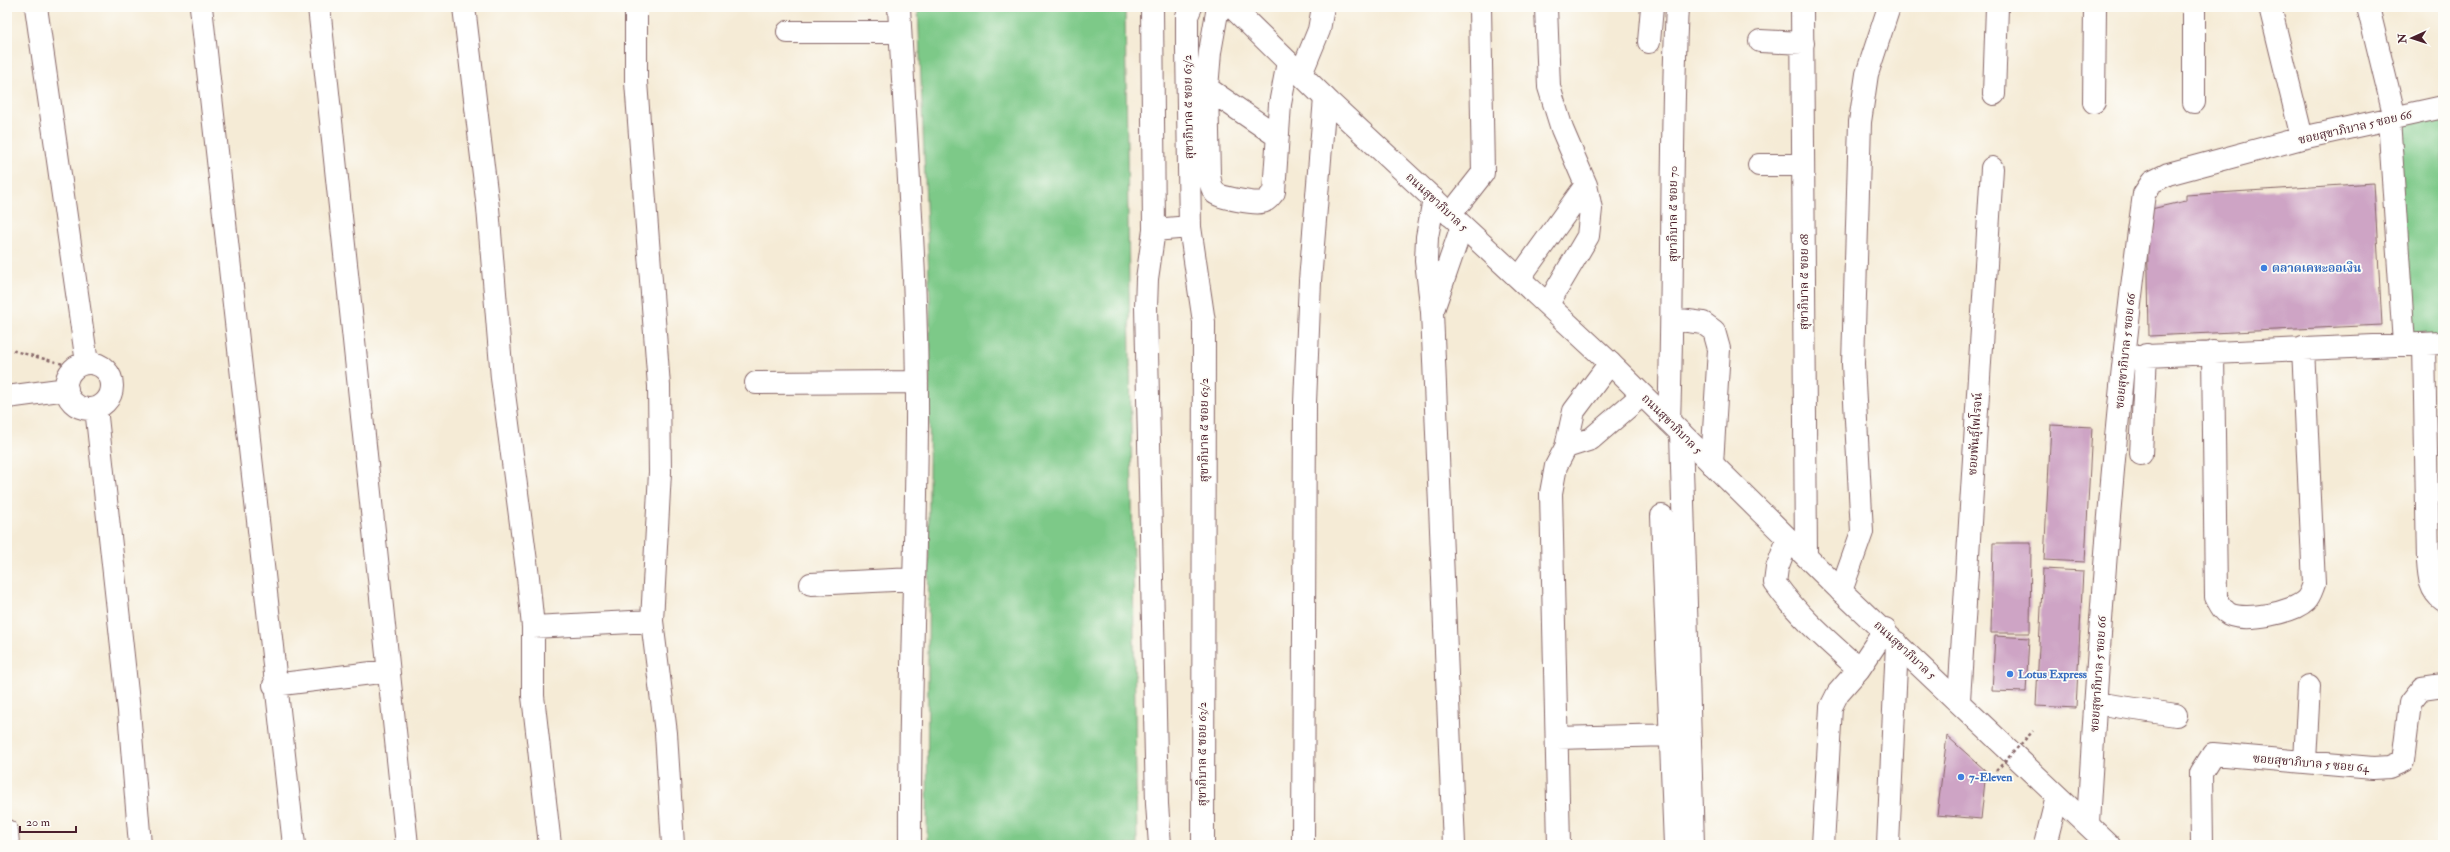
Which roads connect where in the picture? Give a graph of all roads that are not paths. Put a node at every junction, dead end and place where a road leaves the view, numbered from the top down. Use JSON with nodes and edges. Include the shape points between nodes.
{"nodes":[{"id":1,"x":36,"y":7,"type":"edge"},
{"id":2,"x":201,"y":7,"type":"edge"},
{"id":3,"x":319,"y":7,"type":"edge"},
{"id":4,"x":464,"y":7,"type":"edge"},
{"id":5,"x":636,"y":7,"type":"edge"},
{"id":6,"x":899,"y":7,"type":"edge"},
{"id":7,"x":1152,"y":7,"type":"edge"},
{"id":8,"x":1323,"y":7,"type":"edge"},
{"id":9,"x":1480,"y":7,"type":"edge"},
{"id":10,"x":1546,"y":7,"type":"edge"},
{"id":11,"x":1652,"y":7,"type":"edge"},
{"id":12,"x":1677,"y":7,"type":"edge"},
{"id":13,"x":1802,"y":7,"type":"edge"},
{"id":14,"x":1889,"y":7,"type":"edge"},
{"id":15,"x":1997,"y":7,"type":"edge"},
{"id":16,"x":2095,"y":7,"type":"edge"},
{"id":17,"x":2194,"y":7,"type":"edge"},
{"id":18,"x":2270,"y":7,"type":"edge"},
{"id":19,"x":2368,"y":7,"type":"edge"},
{"id":20,"x":1231,"y":8,"type":"edge"},
{"id":21,"x":1184,"y":10,"type":"edge"},
{"id":22,"x":788,"y":32,"type":"dead end"},
{"id":23,"x":900,"y":32,"type":"junction"},
{"id":24,"x":1760,"y":41,"type":"dead end"},
{"id":25,"x":1649,"y":42,"type":"dead end"},
{"id":26,"x":1803,"y":43,"type":"junction"},
{"id":27,"x":1294,"y":68,"type":"junction"},
{"id":28,"x":1207,"y":88,"type":"junction"},
{"id":29,"x":1994,"y":94,"type":"dead end"},
{"id":30,"x":1325,"y":98,"type":"junction"},
{"id":31,"x":2094,"y":102,"type":"dead end"},
{"id":32,"x":2194,"y":102,"type":"dead end"},
{"id":33,"x":2443,"y":107,"type":"edge"},
{"id":34,"x":2392,"y":118,"type":"junction"},
{"id":35,"x":1277,"y":136,"type":"junction"},
{"id":36,"x":2302,"y":138,"type":"junction"},
{"id":37,"x":1759,"y":165,"type":"dead end"},
{"id":38,"x":1803,"y":165,"type":"junction"},
{"id":39,"x":1992,"y":168,"type":"dead end"},
{"id":40,"x":1586,"y":185,"type":"junction"},
{"id":41,"x":1434,"y":199,"type":"junction"},
{"id":42,"x":1456,"y":220,"type":"junction"},
{"id":43,"x":1190,"y":227,"type":"junction"},
{"id":44,"x":1154,"y":230,"type":"junction"},
{"id":45,"x":1520,"y":278,"type":"junction"},
{"id":46,"x":1548,"y":304,"type":"junction"},
{"id":47,"x":1432,"y":312,"type":"junction"},
{"id":48,"x":1673,"y":319,"type":"junction"},
{"id":49,"x":2424,"y":343,"type":"edge"},
{"id":50,"x":2303,"y":348,"type":"junction"},
{"id":51,"x":2213,"y":352,"type":"junction"},
{"id":52,"x":2146,"y":355,"type":"junction"},
{"id":53,"x":2124,"y":357,"type":"junction"},
{"id":54,"x":1610,"y":363,"type":"junction"},
{"id":55,"x":81,"y":366,"type":"junction"},
{"id":56,"x":916,"y":382,"type":"junction"},
{"id":57,"x":756,"y":383,"type":"dead end"},
{"id":58,"x":67,"y":389,"type":"junction"},
{"id":59,"x":1642,"y":395,"type":"junction"},
{"id":60,"x":7,"y":397,"type":"edge"},
{"id":61,"x":96,"y":408,"type":"junction"},
{"id":62,"x":1675,"y":427,"type":"junction"},
{"id":63,"x":1566,"y":447,"type":"junction"},
{"id":64,"x":2141,"y":454,"type":"dead end"},
{"id":65,"x":1712,"y":464,"type":"junction"},
{"id":66,"x":1662,"y":516,"type":"dead end"},
{"id":67,"x":1788,"y":539,"type":"junction"},
{"id":68,"x":1806,"y":556,"type":"junction"},
{"id":69,"x":914,"y":579,"type":"junction"},
{"id":70,"x":811,"y":584,"type":"dead end"},
{"id":71,"x":1841,"y":591,"type":"junction"},
{"id":72,"x":2443,"y":600,"type":"edge"},
{"id":73,"x":652,"y":621,"type":"junction"},
{"id":74,"x":532,"y":627,"type":"junction"},
{"id":75,"x":1891,"y":637,"type":"junction"},
{"id":76,"x":1859,"y":668,"type":"junction"},
{"id":77,"x":388,"y":671,"type":"junction"},
{"id":78,"x":274,"y":685,"type":"junction"},
{"id":79,"x":2443,"y":685,"type":"edge"},
{"id":80,"x":2310,"y":686,"type":"dead end"},
{"id":81,"x":1958,"y":700,"type":"junction"},
{"id":82,"x":2095,"y":703,"type":"junction"},
{"id":83,"x":2176,"y":715,"type":"dead end"},
{"id":84,"x":1670,"y":735,"type":"junction"},
{"id":85,"x":1556,"y":738,"type":"junction"},
{"id":86,"x":2305,"y":761,"type":"junction"},
{"id":87,"x":2057,"y":797,"type":"junction"},
{"id":88,"x":2088,"y":824,"type":"junction"},
{"id":89,"x":7,"y":831,"type":"edge"},
{"id":90,"x":8,"y":845,"type":"edge"},
{"id":91,"x":140,"y":845,"type":"edge"},
{"id":92,"x":294,"y":845,"type":"edge"},
{"id":93,"x":407,"y":845,"type":"edge"},
{"id":94,"x":550,"y":845,"type":"edge"},
{"id":95,"x":673,"y":845,"type":"edge"},
{"id":96,"x":910,"y":845,"type":"edge"},
{"id":97,"x":1160,"y":845,"type":"edge"},
{"id":98,"x":1203,"y":845,"type":"edge"},
{"id":99,"x":1303,"y":845,"type":"edge"},
{"id":100,"x":1454,"y":845,"type":"edge"},
{"id":101,"x":1559,"y":845,"type":"edge"},
{"id":102,"x":1674,"y":845,"type":"edge"},
{"id":103,"x":1693,"y":845,"type":"edge"},
{"id":104,"x":1823,"y":845,"type":"edge"},
{"id":105,"x":1888,"y":845,"type":"edge"},
{"id":106,"x":2045,"y":845,"type":"edge"},
{"id":107,"x":2109,"y":845,"type":"edge"},
{"id":108,"x":2202,"y":845,"type":"edge"}],
"edges":[{"from":1,"to":55,"type":"street"},
{"from":2,"to":78,"type":"street"},
{"from":3,"to":77,"type":"street"},
{"from":4,"to":74,"type":"street","via":[[488,208],[502,378],[528,577]]},
{"from":5,"to":73,"type":"street","via":[[636,82],[659,386],[660,472]]},
{"from":6,"to":23,"type":"street"},
{"from":7,"to":44,"type":"street"},
{"from":8,"to":27,"type":"street","via":[[1319,30]]},
{"from":9,"to":42,"type":"street","via":[[1483,173]]},
{"from":10,"to":40,"type":"street","via":[[1549,87],[1562,129]]},
{"from":11,"to":25,"type":"street"},
{"from":12,"to":48,"type":"street","name":"สุขาภิบาล ๕ ซอย 70","via":[[1673,84]]},
{"from":13,"to":26,"type":"street","name":"สุขาภิบาล ๕ ซอย 68"},
{"from":14,"to":71,"type":"street","via":[[1867,74],[1860,122],[1853,364],[1862,532]]},
{"from":15,"to":29,"type":"street"},
{"from":16,"to":31,"type":"street"},
{"from":17,"to":32,"type":"street"},
{"from":18,"to":36,"type":"street"},
{"from":19,"to":34,"type":"street"},
{"from":20,"to":27,"type":"street","name":"ถนนสุขาภิบาล 5"},
{"from":20,"to":28,"type":"street","via":[[1210,52]]},
{"from":21,"to":43,"type":"street","name":"สุขาภิบาล ๕ ซอย 63/2"},
{"from":22,"to":23,"type":"street"},
{"from":23,"to":56,"type":"street","via":[[912,250]]},
{"from":24,"to":26,"type":"street"},
{"from":26,"to":38,"type":"street","name":"สุขาภิบาล ๕ ซอย 68"},
{"from":27,"to":30,"type":"street","name":"ถนนสุขาภิบาล 5"},
{"from":27,"to":35,"type":"street"},
{"from":28,"to":35,"type":"street"},
{"from":28,"to":35,"type":"street","via":[[1209,175],[1215,193],[1222,197],[1261,203],[1267,200],[1274,192]]},
{"from":30,"to":41,"type":"street","name":"ถนนสุขาภิบาล 5"},
{"from":30,"to":99,"type":"street","via":[[1310,281],[1305,403]]},
{"from":33,"to":34,"type":"street","name":"ซอยสุขาภิบาล 5 ซอย 66"},
{"from":34,"to":36,"type":"street","name":"ซอยสุขาภิบาล 5 ซอย 66"},
{"from":34,"to":49,"type":"street"},
{"from":36,"to":53,"type":"street","name":"ซอยสุขาภิบาล 5 ซอย 66","via":[[2168,174],[2152,182],[2144,194]]},
{"from":37,"to":38,"type":"street"},
{"from":38,"to":68,"type":"street","name":"สุขาภิบาล ๕ ซอย 68"},
{"from":39,"to":81,"type":"street","name":"ซอยพันธ์ุไพโรจน์"},
{"from":40,"to":45,"type":"street"},
{"from":40,"to":46,"type":"street","via":[[1591,209],[1588,236]]},
{"from":41,"to":42,"type":"street","name":"ถนนสุขาภิบาล 5"},
{"from":41,"to":47,"type":"street","via":[[1427,237],[1426,261]]},
{"from":42,"to":45,"type":"street","name":"ถนนสุขาภิบาล 5"},
{"from":42,"to":47,"type":"street"},
{"from":43,"to":44,"type":"street"},
{"from":43,"to":98,"type":"street","name":"สุขาภิบาล ๕ ซอย 63/2","via":[[1204,322]]},
{"from":44,"to":97,"type":"street","via":[[1146,307]]},
{"from":45,"to":46,"type":"street","name":"ถนนสุขาภิบาล 5"},
{"from":46,"to":54,"type":"street","name":"ถนนสุขาภิบาล 5"},
{"from":47,"to":100,"type":"street"},
{"from":48,"to":62,"type":"street","name":"สุขาภิบาล ๕ ซอย 70"},
{"from":48,"to":65,"type":"street","via":[[1703,323],[1714,331],[1719,349]]},
{"from":49,"to":50,"type":"street"},
{"from":49,"to":72,"type":"street","via":[[2428,562],[2430,584],[2436,596]]},
{"from":50,"to":51,"type":"street"},
{"from":50,"to":51,"type":"street","via":[[2314,584],[2306,600],[2294,609],[2276,614],[2244,617],[2231,615],[2222,609],[2216,597]]},
{"from":51,"to":52,"type":"street"},
{"from":52,"to":53,"type":"street"},
{"from":52,"to":64,"type":"street"},
{"from":53,"to":82,"type":"street","name":"ซอยสุขาภิบาล 5 ซอย 66"},
{"from":54,"to":59,"type":"street","name":"ถนนสุขาภิบาล 5"},
{"from":54,"to":63,"type":"street","via":[[1574,411]]},
{"from":55,"to":58,"type":"street","via":[[67,381]]},
{"from":55,"to":61,"type":"street","via":[[103,368],[111,381],[109,398]]},
{"from":56,"to":57,"type":"street"},
{"from":56,"to":69,"type":"street"},
{"from":58,"to":60,"type":"street"},
{"from":58,"to":61,"type":"street","via":[[74,403],[88,409]]},
{"from":59,"to":62,"type":"street","name":"ถนนสุขาภิบาล 5"},
{"from":59,"to":63,"type":"street","via":[[1591,439]]},
{"from":61,"to":91,"type":"street","via":[[129,712]]},
{"from":62,"to":65,"type":"street","name":"ถนนสุขาภิบาล 5"},
{"from":62,"to":103,"type":"street","name":"สุขาภิบาล ๕ ซอย 70"},
{"from":63,"to":85,"type":"street","via":[[1556,466],[1551,493]]},
{"from":65,"to":67,"type":"street","name":"ถนนสุขาภิบาล 5"},
{"from":66,"to":84,"type":"street"},
{"from":67,"to":68,"type":"street","name":"ถนนสุขาภิบาล 5"},
{"from":67,"to":76,"type":"street","via":[[1777,568],[1776,583],[1786,600]]},
{"from":68,"to":71,"type":"street","name":"ถนนสุขาภิบาล 5"},
{"from":69,"to":70,"type":"street"},
{"from":69,"to":96,"type":"street"},
{"from":71,"to":75,"type":"street","name":"ถนนสุขาภิบาล 5"},
{"from":73,"to":74,"type":"street"},
{"from":73,"to":95,"type":"street","via":[[666,733]]},
{"from":74,"to":94,"type":"street","via":[[533,704]]},
{"from":75,"to":76,"type":"street"},
{"from":75,"to":81,"type":"street","name":"ถนนสุขาภิบาล 5"},
{"from":75,"to":105,"type":"street"},
{"from":76,"to":104,"type":"street","via":[[1838,693],[1831,706]]},
{"from":77,"to":78,"type":"street"},
{"from":77,"to":93,"type":"street"},
{"from":78,"to":92,"type":"street"},
{"from":79,"to":86,"type":"street","name":"ซอยสุขาภิบาล 5 ซอย 64","via":[[2422,688],[2410,703],[2403,761],[2390,767],[2374,768]]},
{"from":80,"to":86,"type":"street"},
{"from":81,"to":87,"type":"street","name":"ถนนสุขาภิบาล 5"},
{"from":82,"to":83,"type":"street"},
{"from":82,"to":88,"type":"street","name":"ซอยสุขาภิบาล 5 ซอย 66"},
{"from":84,"to":85,"type":"street"},
{"from":84,"to":102,"type":"street"},
{"from":85,"to":101,"type":"street"},
{"from":86,"to":108,"type":"street","name":"ซอยสุขาภิบาล 5 ซอย 64","via":[[2214,754],[2201,773]]},
{"from":87,"to":88,"type":"street","name":"ถนนสุขาภิบาล 5"},
{"from":87,"to":106,"type":"street"},
{"from":88,"to":107,"type":"street","name":"ถนนสุขาภิบาล 5"},
{"from":89,"to":90,"type":"street"}]}
